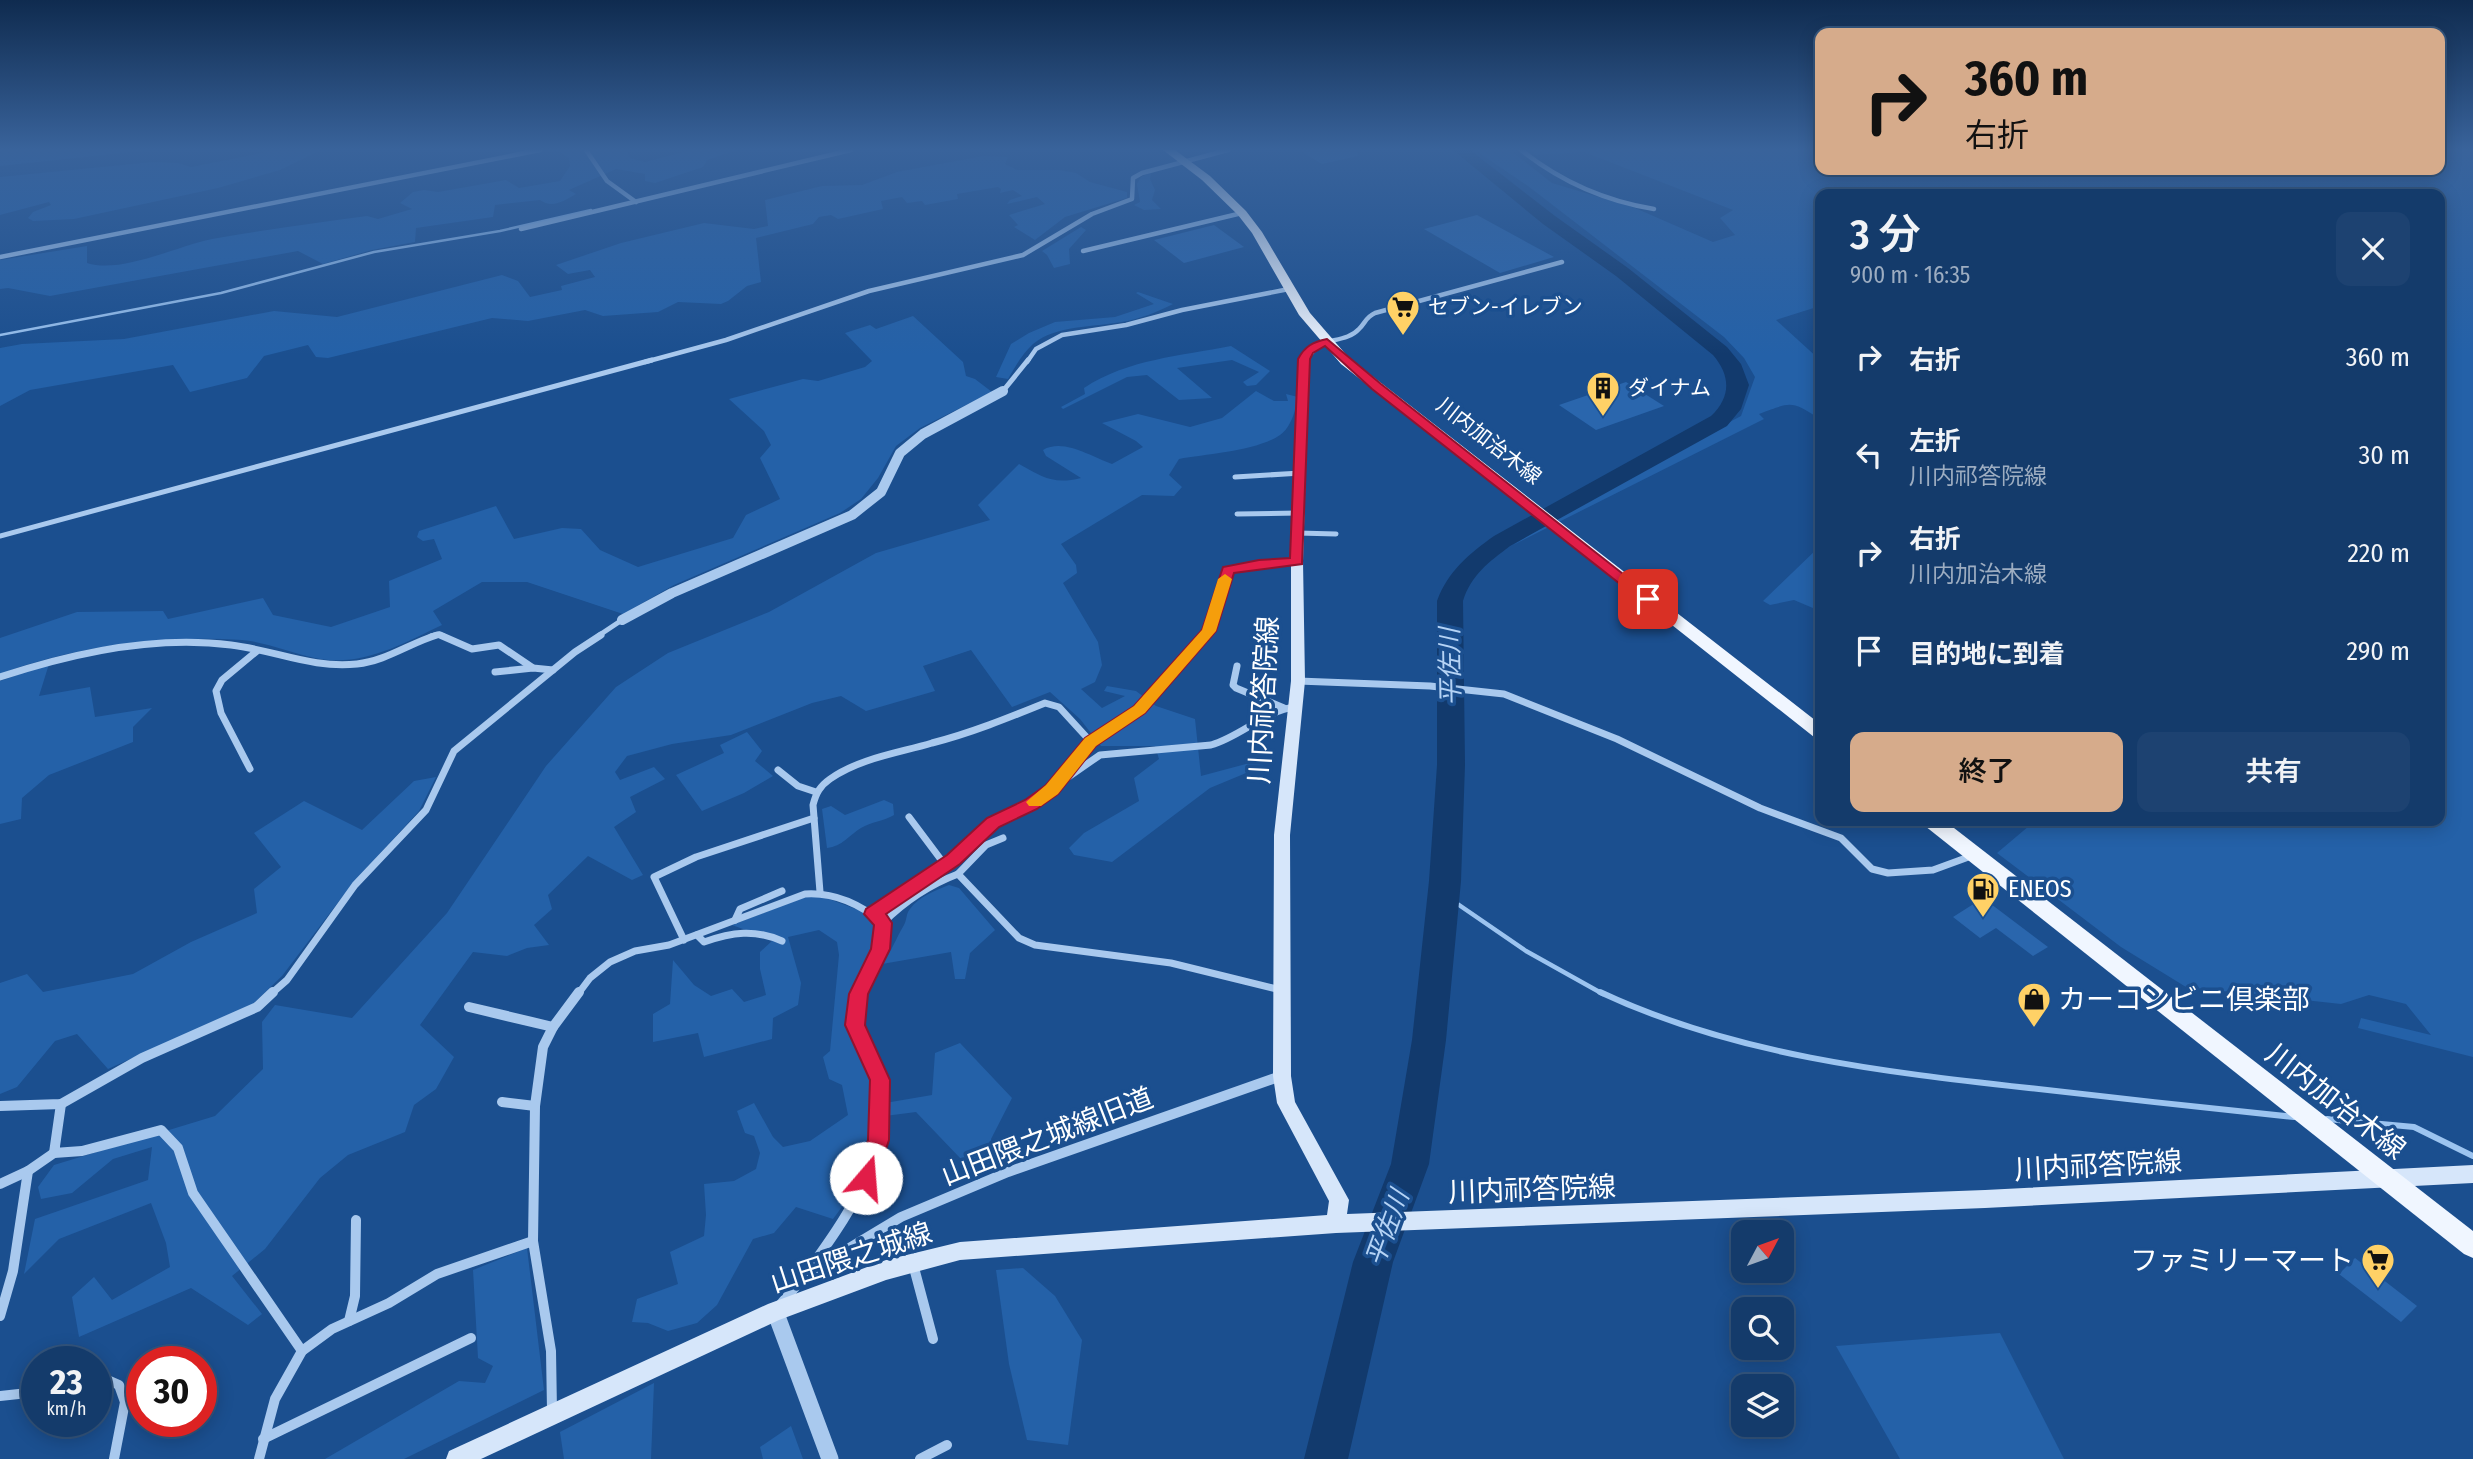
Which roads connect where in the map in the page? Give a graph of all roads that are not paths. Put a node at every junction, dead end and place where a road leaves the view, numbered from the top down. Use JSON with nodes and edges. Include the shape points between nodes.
{"nodes":[{"id":1,"x":196,"y":218,"type":"edge"},
{"id":2,"x":565,"y":218,"type":"edge"},
{"id":3,"x":1087,"y":218,"type":"edge"},
{"id":4,"x":1221,"y":218,"type":"edge"},
{"id":5,"x":1246,"y":218,"type":"edge"},
{"id":6,"x":521,"y":229,"type":"dead end"},
{"id":7,"x":1083,"y":251,"type":"dead end"},
{"id":8,"x":0,"y":257,"type":"edge"},
{"id":9,"x":1562,"y":261,"type":"dead end"},
{"id":10,"x":1289,"y":289,"type":"junction"},
{"id":11,"x":1327,"y":342,"type":"junction"},
{"id":12,"x":1003,"y":391,"type":"joint"},
{"id":13,"x":1301,"y":473,"type":"junction"},
{"id":14,"x":1235,"y":477,"type":"dead end"},
{"id":15,"x":1299,"y":513,"type":"junction"},
{"id":16,"x":1237,"y":514,"type":"dead end"},
{"id":17,"x":1298,"y":533,"type":"junction"},
{"id":18,"x":1336,"y":534,"type":"dead end"},
{"id":19,"x":0,"y":536,"type":"edge"},
{"id":20,"x":1297,"y":561,"type":"junction"},
{"id":21,"x":622,"y":620,"type":"joint"},
{"id":22,"x":257,"y":651,"type":"junction"},
{"id":23,"x":1237,"y":666,"type":"dead end"},
{"id":24,"x":533,"y":668,"type":"junction"},
{"id":25,"x":553,"y":670,"type":"junction"},
{"id":26,"x":495,"y":672,"type":"dead end"},
{"id":27,"x":0,"y":677,"type":"edge"},
{"id":28,"x":1298,"y":681,"type":"junction"},
{"id":29,"x":1290,"y":707,"type":"junction"},
{"id":30,"x":1815,"y":729,"type":"edge"},
{"id":31,"x":1091,"y":742,"type":"junction"},
{"id":32,"x":250,"y":769,"type":"dead end"},
{"id":33,"x":778,"y":770,"type":"dead end"},
{"id":34,"x":1052,"y":789,"type":"junction"},
{"id":35,"x":816,"y":792,"type":"junction"},
{"id":36,"x":909,"y":817,"type":"dead end"},
{"id":37,"x":814,"y":818,"type":"junction"},
{"id":38,"x":1938,"y":826,"type":"edge"},
{"id":39,"x":1003,"y":838,"type":"dead end"},
{"id":40,"x":1975,"y":855,"type":"junction"},
{"id":41,"x":945,"y":865,"type":"junction"},
{"id":42,"x":958,"y":874,"type":"junction"},
{"id":43,"x":782,"y":891,"type":"dead end"},
{"id":44,"x":820,"y":892,"type":"junction"},
{"id":45,"x":873,"y":914,"type":"junction"},
{"id":46,"x":735,"y":920,"type":"junction"},
{"id":47,"x":883,"y":923,"type":"junction"},
{"id":48,"x":697,"y":935,"type":"junction"},
{"id":49,"x":684,"y":940,"type":"junction"},
{"id":50,"x":782,"y":941,"type":"dead end"},
{"id":51,"x":1282,"y":990,"type":"junction"},
{"id":52,"x":469,"y":1007,"type":"dead end"},
{"id":53,"x":553,"y":1027,"type":"junction"},
{"id":54,"x":1282,"y":1076,"type":"junction"},
{"id":55,"x":502,"y":1102,"type":"dead end"},
{"id":56,"x":61,"y":1104,"type":"junction"},
{"id":57,"x":0,"y":1106,"type":"edge"},
{"id":58,"x":535,"y":1106,"type":"junction"},
{"id":59,"x":54,"y":1153,"type":"junction"},
{"id":60,"x":28,"y":1171,"type":"junction"},
{"id":61,"x":2473,"y":1174,"type":"edge"},
{"id":62,"x":2386,"y":1178,"type":"junction"},
{"id":63,"x":0,"y":1184,"type":"edge"},
{"id":64,"x":356,"y":1220,"type":"dead end"},
{"id":65,"x":1336,"y":1224,"type":"junction"},
{"id":66,"x":533,"y":1241,"type":"junction"},
{"id":67,"x":2473,"y":1245,"type":"edge"},
{"id":68,"x":913,"y":1263,"type":"junction"},
{"id":69,"x":806,"y":1274,"type":"junction"},
{"id":70,"x":775,"y":1311,"type":"junction"},
{"id":71,"x":0,"y":1316,"type":"edge"},
{"id":72,"x":349,"y":1321,"type":"junction"},
{"id":73,"x":471,"y":1338,"type":"dead end"},
{"id":74,"x":933,"y":1339,"type":"dead end"},
{"id":75,"x":302,"y":1351,"type":"junction"},
{"id":76,"x":112,"y":1382,"type":"edge"},
{"id":77,"x":21,"y":1394,"type":"edge"},
{"id":78,"x":0,"y":1396,"type":"edge"},
{"id":79,"x":552,"y":1415,"type":"junction"},
{"id":80,"x":263,"y":1439,"type":"junction"},
{"id":81,"x":947,"y":1445,"type":"dead end"},
{"id":82,"x":114,"y":1459,"type":"edge"},
{"id":83,"x":259,"y":1459,"type":"edge"},
{"id":84,"x":457,"y":1459,"type":"edge"},
{"id":85,"x":830,"y":1459,"type":"edge"},
{"id":86,"x":920,"y":1459,"type":"edge"}],
"edges":[{"from":1,"to":8,"type":"street"},
{"from":2,"to":6,"type":"street"},
{"from":3,"to":19,"type":"street","via":[[1023,255],[869,290],[726,340]]},
{"from":4,"to":7,"type":"street"},
{"from":5,"to":10,"type":"main road","name":"川内加治木線"},
{"from":9,"to":11,"type":"street","via":[[1375,313],[1366,317],[1354,335]]},
{"from":10,"to":11,"type":"main road","name":"川内加治木線"},
{"from":10,"to":12,"type":"street","via":[[1062,335],[1036,349]]},
{"from":11,"to":13,"type":"main road","name":"川内祁答院線","via":[[1308,351],[1304,359]]},
{"from":11,"to":30,"type":"main road","name":"川内加治木線","via":[[1377,387]]},
{"from":12,"to":21,"type":"street","via":[[923,433],[900,453],[881,492],[852,515]]},
{"from":13,"to":14,"type":"street"},
{"from":13,"to":15,"type":"main road","name":"川内祁答院線"},
{"from":15,"to":16,"type":"street"},
{"from":15,"to":17,"type":"main road","name":"川内祁答院線"},
{"from":17,"to":18,"type":"street"},
{"from":17,"to":20,"type":"main road","name":"川内祁答院線"},
{"from":20,"to":28,"type":"main road","name":"川内祁答院線"},
{"from":20,"to":31,"type":"street","via":[[1228,570],[1209,631],[1140,709]]},
{"from":21,"to":25,"type":"street"},
{"from":22,"to":24,"type":"street","via":[[329,666],[359,664],[386,658],[439,634],[472,649],[499,645]]},
{"from":22,"to":27,"type":"street","via":[[206,642],[154,645],[50,660]]},
{"from":22,"to":32,"type":"street","via":[[222,680],[216,691],[221,713]]},
{"from":23,"to":29,"type":"street","via":[[1236,688]]},
{"from":24,"to":25,"type":"street"},
{"from":24,"to":26,"type":"street"},
{"from":25,"to":56,"type":"street","via":[[454,751],[426,810],[355,886],[286,980],[257,1007],[142,1058]]},
{"from":28,"to":29,"type":"main road","name":"川内祁答院線"},
{"from":28,"to":40,"type":"street","via":[[1504,694],[1617,739],[1760,808],[1841,838],[1871,869],[1888,873],[1933,870]]},
{"from":29,"to":34,"type":"street","via":[[1211,745],[1100,755]]},
{"from":29,"to":51,"type":"main road","name":"川内祁答院線","via":[[1282,835]]},
{"from":31,"to":34,"type":"street"},
{"from":31,"to":35,"type":"street","via":[[1059,707],[1045,703],[853,767]]},
{"from":33,"to":35,"type":"street","via":[[798,786]]},
{"from":34,"to":41,"type":"street","via":[[993,823]]},
{"from":35,"to":37,"type":"street"},
{"from":36,"to":41,"type":"street"},
{"from":37,"to":44,"type":"street"},
{"from":37,"to":49,"type":"street","via":[[696,857],[654,877]]},
{"from":38,"to":40,"type":"main road","name":"川内加治木線"},
{"from":39,"to":42,"type":"street","via":[[986,845]]},
{"from":40,"to":62,"type":"main road","name":"川内加治木線"},
{"from":41,"to":45,"type":"street"},
{"from":42,"to":47,"type":"street","via":[[899,907]]},
{"from":42,"to":51,"type":"street","via":[[1019,937],[1035,945],[1171,964]]},
{"from":43,"to":46,"type":"street","via":[[740,909]]},
{"from":44,"to":45,"type":"street"},
{"from":44,"to":46,"type":"street"},
{"from":45,"to":47,"type":"street"},
{"from":46,"to":48,"type":"street"},
{"from":47,"to":69,"type":"street","via":[[881,949],[859,994],[855,1025],[880,1080],[879,1140],[845,1219]]},
{"from":48,"to":49,"type":"street"},
{"from":48,"to":50,"type":"street","via":[[704,942],[751,930]]},
{"from":49,"to":53,"type":"street","via":[[610,962],[590,978]]},
{"from":51,"to":54,"type":"main road","name":"川内祁答院線"},
{"from":52,"to":53,"type":"street"},
{"from":53,"to":58,"type":"street","via":[[544,1047]]},
{"from":54,"to":65,"type":"main road","name":"川内祁答院線","via":[[1286,1103],[1296,1125],[1339,1200]]},
{"from":54,"to":69,"type":"street","name":"山田隈之城線旧道","via":[[972,1187],[901,1217]]},
{"from":55,"to":58,"type":"street"},
{"from":56,"to":57,"type":"street"},
{"from":56,"to":59,"type":"street"},
{"from":58,"to":66,"type":"street"},
{"from":59,"to":60,"type":"street"},
{"from":59,"to":75,"type":"street","via":[[82,1151],[161,1129],[178,1148],[193,1193]]},
{"from":60,"to":63,"type":"street"},
{"from":60,"to":71,"type":"street","via":[[13,1271]]},
{"from":61,"to":62,"type":"main road","name":"川内祁答院線"},
{"from":62,"to":65,"type":"main road","name":"川内祁答院線"},
{"from":62,"to":67,"type":"main road","name":"川内加治木線"},
{"from":64,"to":72,"type":"street","via":[[355,1296]]},
{"from":65,"to":68,"type":"main road","name":"山田隈之城線","via":[[960,1251]]},
{"from":66,"to":72,"type":"street","via":[[437,1274]]},
{"from":66,"to":79,"type":"street","via":[[551,1351]]},
{"from":68,"to":70,"type":"main road","name":"山田隈之城線"},
{"from":68,"to":74,"type":"street"},
{"from":69,"to":70,"type":"street","name":"山田隈之城線旧道"},
{"from":70,"to":79,"type":"main road","name":"山田隈之城線"},
{"from":70,"to":85,"type":"street"},
{"from":72,"to":75,"type":"street"},
{"from":73,"to":80,"type":"street"},
{"from":75,"to":80,"type":"street","via":[[275,1399]]},
{"from":76,"to":82,"type":"street","via":[[119,1385],[125,1402]]},
{"from":77,"to":78,"type":"street"},
{"from":79,"to":84,"type":"main road","name":"山田隈之城線"},
{"from":80,"to":83,"type":"street"},
{"from":81,"to":86,"type":"street"}]}
